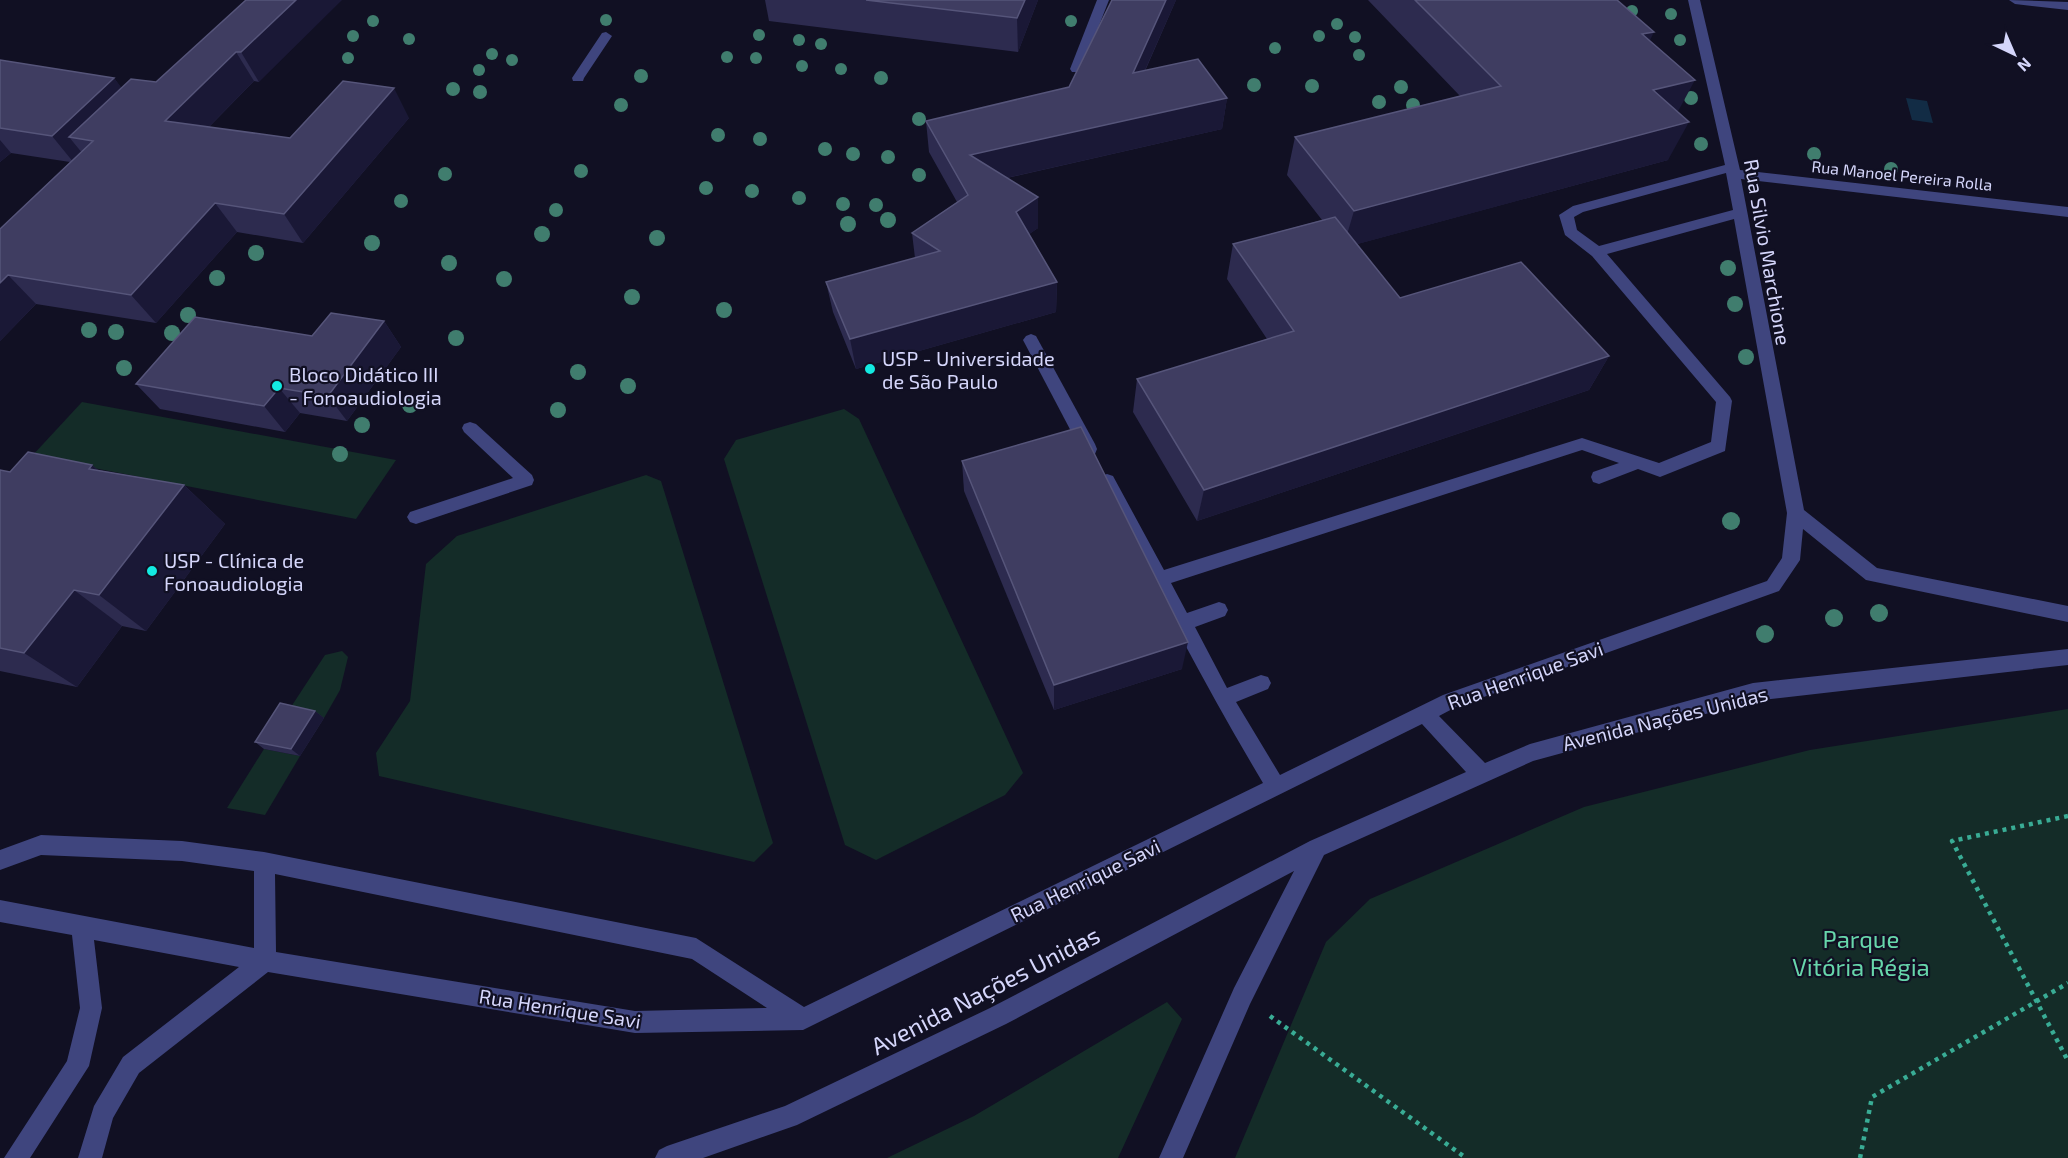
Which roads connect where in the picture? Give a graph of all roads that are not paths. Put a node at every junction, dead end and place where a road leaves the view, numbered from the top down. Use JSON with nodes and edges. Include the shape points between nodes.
{"nodes":[{"id":1,"x":1103,"y":0,"type":"edge"},
{"id":2,"x":1694,"y":0,"type":"edge"},
{"id":3,"x":2015,"y":0,"type":"edge"},
{"id":4,"x":2068,"y":6,"type":"edge"},
{"id":5,"x":606,"y":36,"type":"dead end"},
{"id":6,"x":1076,"y":69,"type":"edge"},
{"id":7,"x":578,"y":78,"type":"dead end"},
{"id":8,"x":1732,"y":170,"type":"junction"},
{"id":9,"x":2068,"y":212,"type":"edge"},
{"id":10,"x":1739,"y":213,"type":"junction"},
{"id":11,"x":1597,"y":252,"type":"junction"},
{"id":12,"x":1031,"y":340,"type":"dead end"},
{"id":13,"x":470,"y":428,"type":"dead end"},
{"id":14,"x":1639,"y":462,"type":"junction"},
{"id":15,"x":1599,"y":477,"type":"dead end"},
{"id":16,"x":1796,"y":513,"type":"junction"},
{"id":17,"x":416,"y":517,"type":"dead end"},
{"id":18,"x":1159,"y":579,"type":"junction"},
{"id":19,"x":1219,"y":610,"type":"dead end"},
{"id":20,"x":2068,"y":614,"type":"edge"},
{"id":21,"x":1183,"y":623,"type":"junction"},
{"id":22,"x":2068,"y":657,"type":"edge"},
{"id":23,"x":1261,"y":683,"type":"dead end"},
{"id":24,"x":1223,"y":698,"type":"junction"},
{"id":25,"x":1425,"y":714,"type":"junction"},
{"id":26,"x":1482,"y":774,"type":"junction"},
{"id":27,"x":1276,"y":787,"type":"junction"},
{"id":28,"x":1317,"y":848,"type":"junction"},
{"id":29,"x":0,"y":860,"type":"edge"},
{"id":30,"x":264,"y":862,"type":"junction"},
{"id":31,"x":0,"y":911,"type":"edge"},
{"id":32,"x":82,"y":927,"type":"junction"},
{"id":33,"x":265,"y":961,"type":"junction"},
{"id":34,"x":803,"y":1019,"type":"junction"},
{"id":35,"x":16,"y":1158,"type":"edge"},
{"id":36,"x":90,"y":1158,"type":"edge"},
{"id":37,"x":667,"y":1158,"type":"edge"},
{"id":38,"x":1171,"y":1158,"type":"edge"}],
"edges":[{"from":1,"to":6,"type":"street"},
{"from":2,"to":8,"type":"street","name":"Rua Silvio Marchione"},
{"from":3,"to":4,"type":"street"},
{"from":5,"to":7,"type":"street"},
{"from":8,"to":9,"type":"street","name":"Rua Manoel Pereira Rolla"},
{"from":8,"to":10,"type":"street","name":"Rua Silvio Marchione"},
{"from":8,"to":11,"type":"street","via":[[1566,215],[1570,232]]},
{"from":10,"to":11,"type":"street"},
{"from":10,"to":16,"type":"street","name":"Rua Silvio Marchione"},
{"from":11,"to":14,"type":"street","via":[[1724,401],[1719,446],[1660,470]]},
{"from":12,"to":18,"type":"street"},
{"from":13,"to":17,"type":"street","via":[[526,480]]},
{"from":14,"to":15,"type":"street"},
{"from":14,"to":18,"type":"street","via":[[1582,444]]},
{"from":16,"to":20,"type":"street","via":[[1872,575]]},
{"from":16,"to":25,"type":"street","name":"Rua Henrique Savi","via":[[1791,560],[1773,586],[1450,701]]},
{"from":18,"to":21,"type":"street"},
{"from":19,"to":21,"type":"street"},
{"from":21,"to":24,"type":"street"},
{"from":22,"to":26,"type":"street","name":"Avenida Nações Unidas","via":[[1754,692],[1530,753]]},
{"from":23,"to":24,"type":"street"},
{"from":24,"to":27,"type":"street"},
{"from":25,"to":26,"type":"street"},
{"from":25,"to":27,"type":"street","name":"Rua Henrique Savi"},
{"from":26,"to":28,"type":"street","name":"Avenida Nações Unidas"},
{"from":27,"to":34,"type":"street","name":"Rua Henrique Savi"},
{"from":28,"to":37,"type":"street","name":"Avenida Nações Unidas","via":[[998,1016],[789,1117]]},
{"from":28,"to":38,"type":"street","via":[[1242,996]]},
{"from":29,"to":30,"type":"street","via":[[41,845],[182,851]]},
{"from":30,"to":33,"type":"street"},
{"from":30,"to":34,"type":"street","via":[[696,950]]},
{"from":31,"to":32,"type":"street","name":"Rua Henrique Savi"},
{"from":32,"to":33,"type":"street","name":"Rua Henrique Savi"},
{"from":32,"to":35,"type":"street","via":[[91,1008],[77,1066]]},
{"from":33,"to":34,"type":"street","name":"Rua Henrique Savi","via":[[635,1022]]},
{"from":33,"to":36,"type":"street","via":[[130,1065],[102,1114]]}]}
